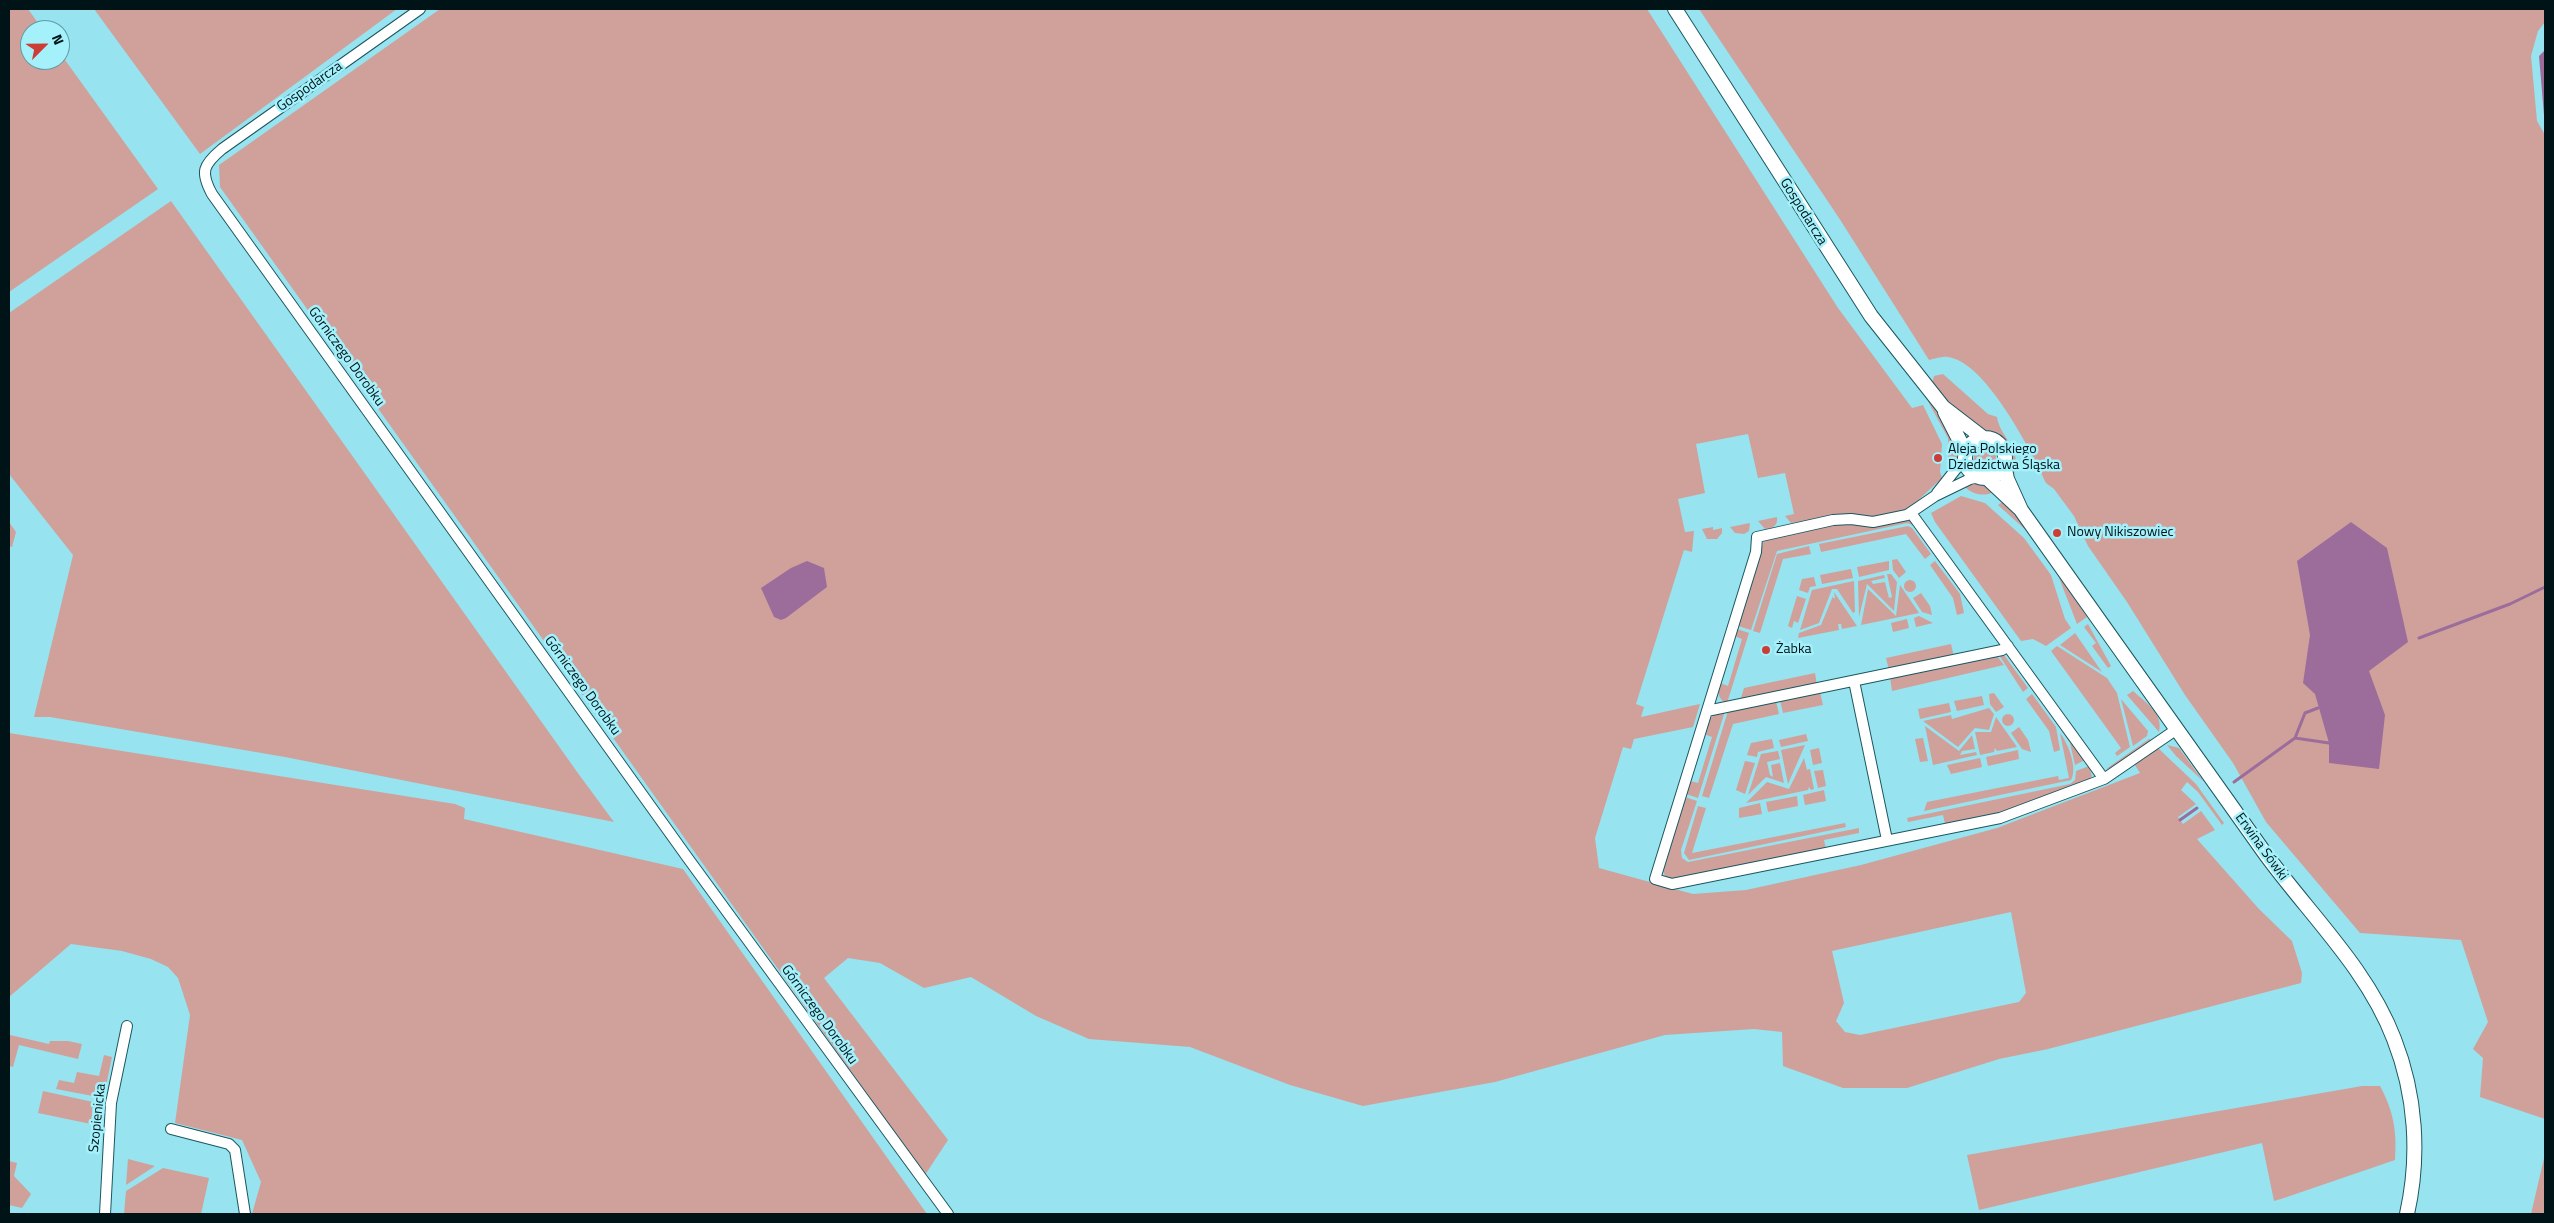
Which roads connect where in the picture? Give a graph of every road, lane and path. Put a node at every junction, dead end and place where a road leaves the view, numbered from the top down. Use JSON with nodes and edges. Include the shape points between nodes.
{"nodes":[{"id":1,"x":420,"y":9,"type":"edge"},
{"id":2,"x":1675,"y":9,"type":"edge"},
{"id":3,"x":204,"y":169,"type":"joint"},
{"id":4,"x":1943,"y":407,"type":"junction"},
{"id":5,"x":1982,"y":437,"type":"junction"},
{"id":6,"x":1965,"y":455,"type":"junction"},
{"id":7,"x":2004,"y":464,"type":"junction"},
{"id":8,"x":1983,"y":478,"type":"junction"},
{"id":9,"x":1934,"y":496,"type":"junction"},
{"id":10,"x":2021,"y":510,"type":"junction"},
{"id":11,"x":1911,"y":513,"type":"junction"},
{"id":12,"x":2008,"y":646,"type":"junction"},
{"id":13,"x":1854,"y":681,"type":"junction"},
{"id":14,"x":1707,"y":712,"type":"junction"},
{"id":15,"x":2177,"y":729,"type":"junction"},
{"id":16,"x":2104,"y":779,"type":"junction"},
{"id":17,"x":1887,"y":840,"type":"junction"},
{"id":18,"x":127,"y":1026,"type":"dead end"},
{"id":19,"x":171,"y":1129,"type":"dead end"},
{"id":20,"x":106,"y":1214,"type":"edge"},
{"id":21,"x":245,"y":1214,"type":"edge"},
{"id":22,"x":948,"y":1214,"type":"edge"},
{"id":23,"x":2407,"y":1214,"type":"edge"}],
"edges":[{"from":1,"to":3,"type":"street","name":"Gospodarcza","via":[[222,149]]},
{"from":2,"to":4,"type":"street","name":"Gospodarcza","via":[[1852,290]]},
{"from":3,"to":22,"type":"street","name":"Górniczego Dorobku","via":[[205,180],[217,200],[692,865]]},
{"from":4,"to":5,"type":"street","name":"Gospodarcza"},
{"from":4,"to":6,"type":"street","name":"Gospodarcza"},
{"from":5,"to":6,"type":"street","via":[[1972,442]]},
{"from":5,"to":7,"type":"street","via":[[1999,443],[2005,453]]},
{"from":6,"to":8,"type":"street","via":[[1967,469]]},
{"from":6,"to":9,"type":"street"},
{"from":7,"to":8,"type":"street","via":[[1998,474]]},
{"from":7,"to":10,"type":"street","name":"Erwina Sówki"},
{"from":8,"to":9,"type":"street","via":[[1970,479]]},
{"from":8,"to":10,"type":"street","name":"Erwina Sówki"},
{"from":9,"to":11,"type":"street"},
{"from":10,"to":15,"type":"street","name":"Erwina Sówki"},
{"from":11,"to":12,"type":"street"},
{"from":11,"to":14,"type":"street","via":[[1873,522],[1851,518],[1833,520],[1757,537],[1756,552]]},
{"from":12,"to":13,"type":"street","via":[[2002,650]]},
{"from":12,"to":16,"type":"street"},
{"from":13,"to":14,"type":"street"},
{"from":13,"to":17,"type":"street"},
{"from":14,"to":17,"type":"street","via":[[1655,879],[1672,884]]},
{"from":15,"to":16,"type":"street"},
{"from":15,"to":23,"type":"street","name":"Erwina Sówki","via":[[2264,853],[2357,972],[2386,1021],[2403,1065],[2413,1113],[2414,1170]]},
{"from":16,"to":17,"type":"street","via":[[2000,818]]},
{"from":18,"to":20,"type":"street","name":"Szopienicka","via":[[111,1103]]},
{"from":19,"to":21,"type":"street","via":[[229,1144],[235,1150]]}]}
